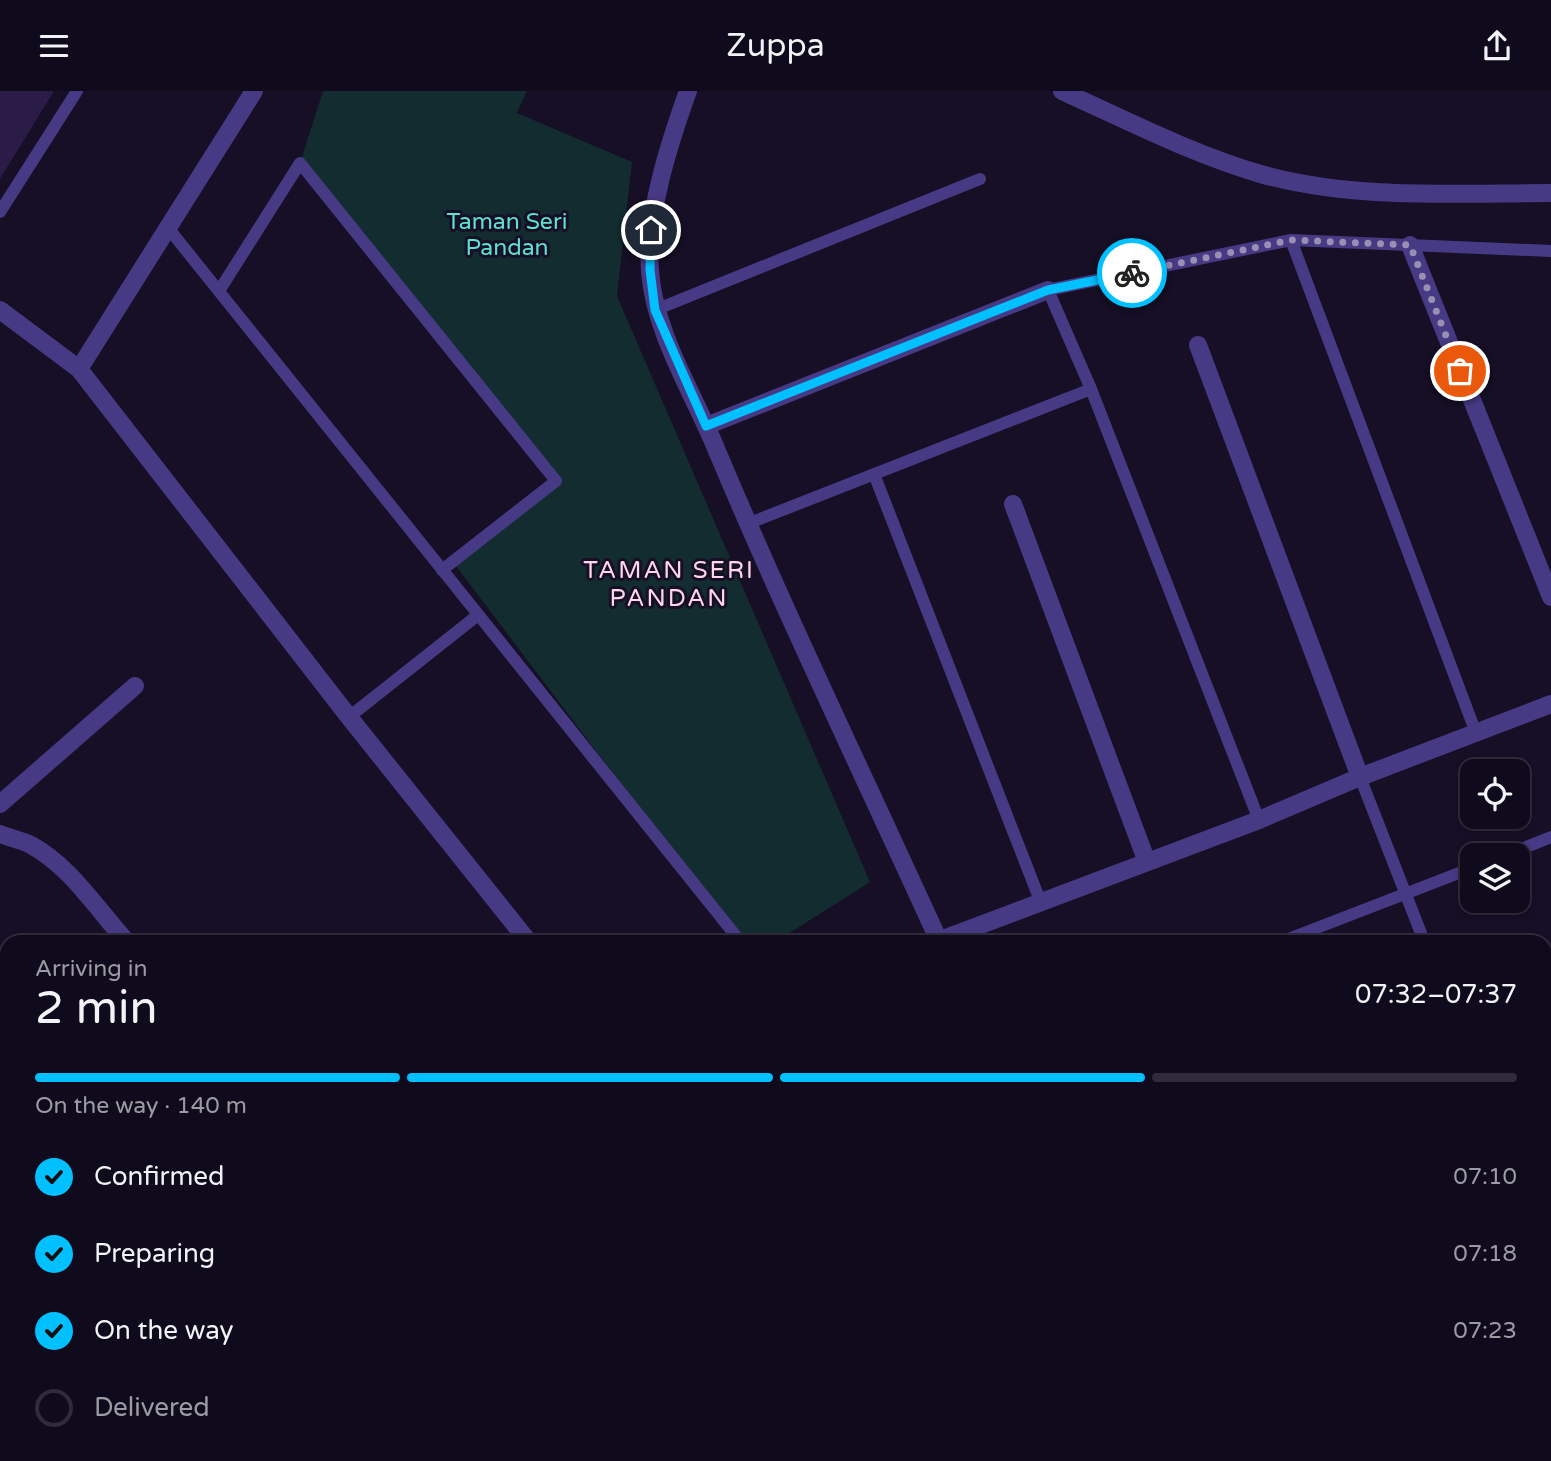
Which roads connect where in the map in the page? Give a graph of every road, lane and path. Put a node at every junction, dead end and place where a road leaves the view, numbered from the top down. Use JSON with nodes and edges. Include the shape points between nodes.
{"nodes":[{"id":1,"x":77,"y":91,"type":"edge"},
{"id":2,"x":254,"y":91,"type":"edge"},
{"id":3,"x":688,"y":91,"type":"edge"},
{"id":4,"x":1062,"y":91,"type":"edge"},
{"id":5,"x":979,"y":179,"type":"dead end"},
{"id":6,"x":1551,"y":193,"type":"edge"},
{"id":7,"x":0,"y":212,"type":"edge"},
{"id":8,"x":169,"y":229,"type":"junction"},
{"id":9,"x":1291,"y":240,"type":"junction"},
{"id":10,"x":1410,"y":245,"type":"junction"},
{"id":11,"x":1551,"y":251,"type":"edge"},
{"id":12,"x":1048,"y":290,"type":"junction"},
{"id":13,"x":219,"y":291,"type":"junction"},
{"id":14,"x":0,"y":310,"type":"edge"},
{"id":15,"x":655,"y":310,"type":"junction"},
{"id":16,"x":1198,"y":345,"type":"dead end"},
{"id":17,"x":79,"y":369,"type":"junction"},
{"id":18,"x":1091,"y":389,"type":"junction"},
{"id":19,"x":706,"y":426,"type":"junction"},
{"id":20,"x":874,"y":474,"type":"junction"},
{"id":21,"x":1013,"y":504,"type":"dead end"},
{"id":22,"x":747,"y":524,"type":"junction"},
{"id":23,"x":442,"y":570,"type":"junction"},
{"id":24,"x":1551,"y":597,"type":"edge"},
{"id":25,"x":478,"y":615,"type":"junction"},
{"id":26,"x":135,"y":686,"type":"dead end"},
{"id":27,"x":1551,"y":704,"type":"edge"},
{"id":28,"x":349,"y":717,"type":"junction"},
{"id":29,"x":1476,"y":733,"type":"junction"},
{"id":30,"x":1360,"y":777,"type":"junction"},
{"id":31,"x":0,"y":804,"type":"edge"},
{"id":32,"x":1259,"y":820,"type":"junction"},
{"id":33,"x":0,"y":834,"type":"edge"},
{"id":34,"x":1551,"y":837,"type":"edge"},
{"id":35,"x":1530,"y":845,"type":"edge"},
{"id":36,"x":1147,"y":862,"type":"junction"},
{"id":37,"x":1460,"y":873,"type":"edge"},
{"id":38,"x":1407,"y":894,"type":"junction"},
{"id":39,"x":1041,"y":903,"type":"junction"},
{"id":40,"x":121,"y":935,"type":"edge"},
{"id":41,"x":523,"y":935,"type":"edge"},
{"id":42,"x":735,"y":935,"type":"edge"},
{"id":43,"x":936,"y":935,"type":"edge"},
{"id":44,"x":955,"y":935,"type":"edge"},
{"id":45,"x":1299,"y":935,"type":"edge"},
{"id":46,"x":1422,"y":935,"type":"edge"}],
"edges":[{"from":1,"to":7,"type":"lane"},
{"from":2,"to":8,"type":"street"},
{"from":3,"to":15,"type":"street","via":[[670,141],[651,230]]},
{"from":4,"to":6,"type":"street","via":[[1207,156],[1266,175],[1392,193]]},
{"from":5,"to":15,"type":"lane"},
{"from":8,"to":13,"type":"lane"},
{"from":8,"to":17,"type":"street"},
{"from":9,"to":10,"type":"lane"},
{"from":9,"to":12,"type":"lane"},
{"from":9,"to":29,"type":"lane"},
{"from":10,"to":11,"type":"lane"},
{"from":10,"to":24,"type":"street"},
{"from":12,"to":18,"type":"lane"},
{"from":12,"to":19,"type":"street"},
{"from":13,"to":23,"type":"lane"},
{"from":13,"to":23,"type":"lane","via":[[300,163],[556,481]]},
{"from":14,"to":17,"type":"street"},
{"from":15,"to":19,"type":"street"},
{"from":16,"to":30,"type":"street"},
{"from":17,"to":28,"type":"street"},
{"from":18,"to":20,"type":"lane"},
{"from":18,"to":32,"type":"lane"},
{"from":19,"to":22,"type":"street"},
{"from":20,"to":22,"type":"lane"},
{"from":20,"to":39,"type":"lane"},
{"from":21,"to":36,"type":"street"},
{"from":22,"to":43,"type":"street"},
{"from":23,"to":25,"type":"lane"},
{"from":25,"to":28,"type":"lane"},
{"from":25,"to":42,"type":"lane"},
{"from":26,"to":31,"type":"street"},
{"from":27,"to":29,"type":"street"},
{"from":28,"to":41,"type":"street"},
{"from":29,"to":30,"type":"street"},
{"from":30,"to":32,"type":"street"},
{"from":30,"to":38,"type":"lane"},
{"from":32,"to":36,"type":"street"},
{"from":33,"to":40,"type":"street","via":[[30,845],[52,860]]},
{"from":34,"to":35,"type":"lane"},
{"from":36,"to":39,"type":"street"},
{"from":37,"to":38,"type":"lane"},
{"from":38,"to":45,"type":"lane"},
{"from":38,"to":46,"type":"lane"},
{"from":39,"to":44,"type":"street"}]}
